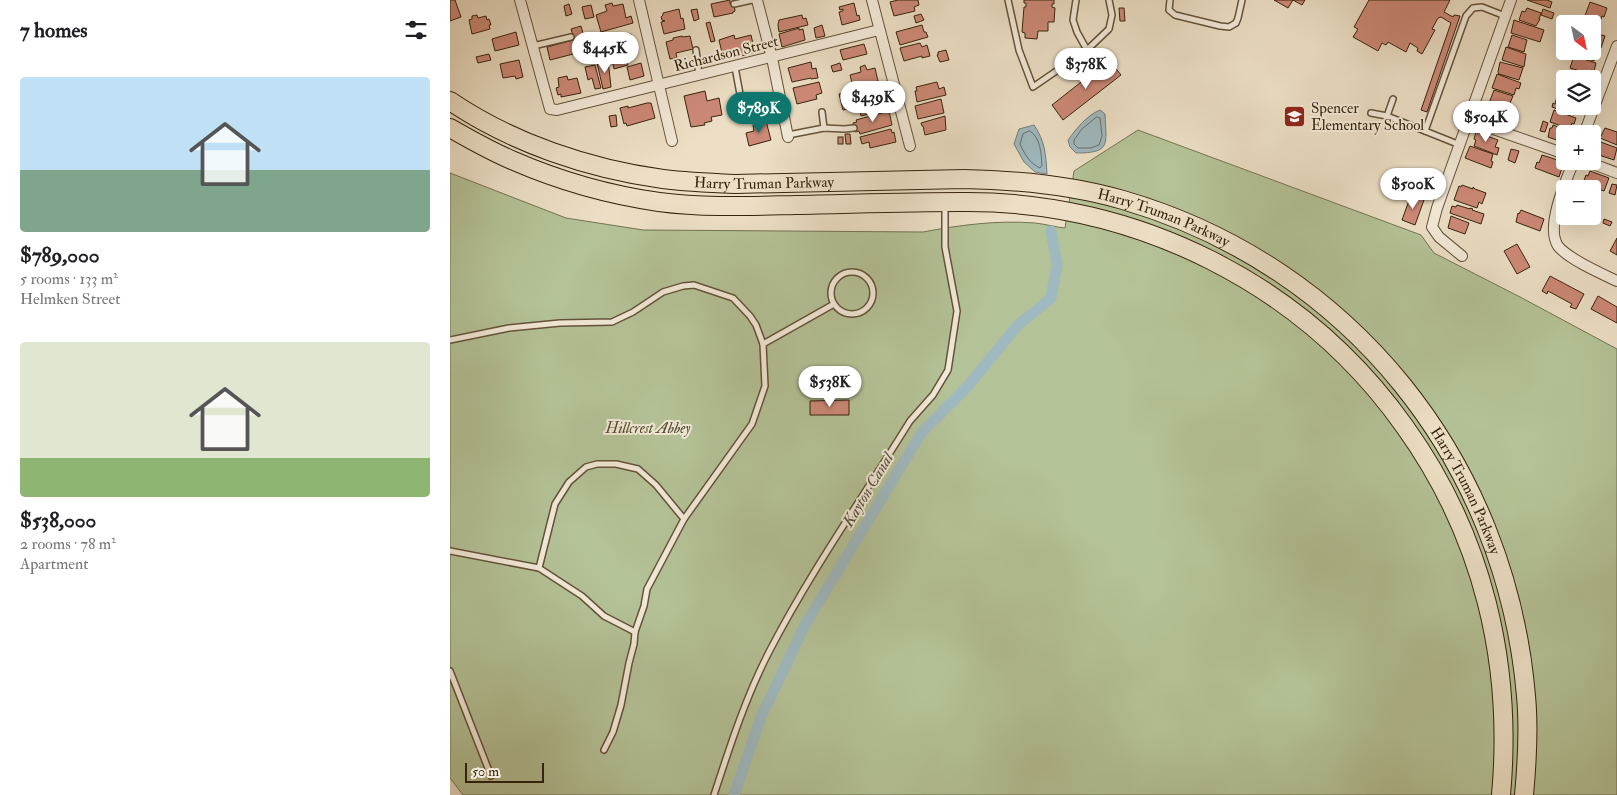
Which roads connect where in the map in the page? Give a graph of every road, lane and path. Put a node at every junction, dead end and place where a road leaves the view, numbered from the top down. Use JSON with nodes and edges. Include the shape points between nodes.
{"nodes":[{"id":1,"x":520,"y":0,"type":"edge"},
{"id":2,"x":639,"y":0,"type":"edge"},
{"id":3,"x":752,"y":0,"type":"edge"},
{"id":4,"x":757,"y":0,"type":"edge"},
{"id":5,"x":872,"y":0,"type":"edge"},
{"id":6,"x":1008,"y":0,"type":"edge"},
{"id":7,"x":1076,"y":0,"type":"edge"},
{"id":8,"x":1110,"y":0,"type":"edge"},
{"id":9,"x":1170,"y":0,"type":"edge"},
{"id":10,"x":1242,"y":0,"type":"edge"},
{"id":11,"x":1482,"y":0,"type":"edge"},
{"id":12,"x":1511,"y":0,"type":"edge"},
{"id":13,"x":734,"y":4,"type":"dead end"},
{"id":14,"x":1482,"y":7,"type":"junction"},
{"id":15,"x":1505,"y":16,"type":"junction"},
{"id":16,"x":879,"y":30,"type":"junction"},
{"id":17,"x":571,"y":37,"type":"dead end"},
{"id":18,"x":533,"y":46,"type":"junction"},
{"id":19,"x":1617,"y":46,"type":"edge"},
{"id":20,"x":696,"y":50,"type":"dead end"},
{"id":21,"x":1087,"y":50,"type":"junction"},
{"id":22,"x":772,"y":58,"type":"junction"},
{"id":23,"x":735,"y":67,"type":"junction"},
{"id":24,"x":699,"y":76,"type":"junction"},
{"id":25,"x":660,"y":86,"type":"junction"},
{"id":26,"x":1393,"y":99,"type":"dead end"},
{"id":27,"x":450,"y":101,"type":"edge"},
{"id":28,"x":742,"y":105,"type":"dead end"},
{"id":29,"x":822,"y":112,"type":"dead end"},
{"id":30,"x":1371,"y":113,"type":"dead end"},
{"id":31,"x":1387,"y":116,"type":"junction"},
{"id":32,"x":1468,"y":120,"type":"junction"},
{"id":33,"x":1587,"y":125,"type":"edge"},
{"id":34,"x":450,"y":128,"type":"edge"},
{"id":35,"x":824,"y":128,"type":"junction"},
{"id":36,"x":854,"y":128,"type":"dead end"},
{"id":37,"x":1425,"y":131,"type":"junction"},
{"id":38,"x":788,"y":136,"type":"joint"},
{"id":39,"x":450,"y":137,"type":"edge"},
{"id":40,"x":672,"y":141,"type":"dead end"},
{"id":41,"x":1460,"y":145,"type":"junction"},
{"id":42,"x":910,"y":146,"type":"dead end"},
{"id":43,"x":1556,"y":151,"type":"edge"},
{"id":44,"x":512,"y":161,"type":"junction"},
{"id":45,"x":1601,"y":167,"type":"edge"},
{"id":46,"x":1571,"y":170,"type":"edge"},
{"id":47,"x":1617,"y":173,"type":"edge"},
{"id":48,"x":945,"y":202,"type":"junction"},
{"id":49,"x":1462,"y":256,"type":"dead end"},
{"id":50,"x":1617,"y":282,"type":"edge"},
{"id":51,"x":834,"y":304,"type":"junction"},
{"id":52,"x":450,"y":340,"type":"edge"},
{"id":53,"x":762,"y":344,"type":"junction"},
{"id":54,"x":684,"y":519,"type":"junction"},
{"id":55,"x":450,"y":551,"type":"edge"},
{"id":56,"x":539,"y":568,"type":"junction"},
{"id":57,"x":635,"y":632,"type":"junction"},
{"id":58,"x":450,"y":671,"type":"edge"},
{"id":59,"x":450,"y":689,"type":"edge"},
{"id":60,"x":459,"y":694,"type":"junction"},
{"id":61,"x":604,"y":750,"type":"dead end"},
{"id":62,"x":492,"y":776,"type":"dead end"},
{"id":63,"x":714,"y":795,"type":"edge"},
{"id":64,"x":1501,"y":795,"type":"edge"},
{"id":65,"x":1524,"y":795,"type":"edge"}],
"edges":[{"from":1,"to":18,"type":"street"},
{"from":2,"to":25,"type":"street"},
{"from":3,"to":13,"type":"lane"},
{"from":4,"to":22,"type":"street"},
{"from":5,"to":16,"type":"street"},
{"from":6,"to":21,"type":"lane","via":[[1033,87]]},
{"from":7,"to":21,"type":"lane","via":[[1073,20]]},
{"from":8,"to":21,"type":"lane","via":[[1112,15],[1108,30]]},
{"from":9,"to":10,"type":"lane","via":[[1169,10],[1175,15],[1229,27],[1236,23]]},
{"from":11,"to":14,"type":"lane"},
{"from":12,"to":15,"type":"street"},
{"from":14,"to":15,"type":"lane"},
{"from":14,"to":37,"type":"lane","via":[[1473,8],[1466,16]]},
{"from":15,"to":32,"type":"street"},
{"from":16,"to":22,"type":"street","name":"Richardson Street"},
{"from":16,"to":42,"type":"street"},
{"from":17,"to":18,"type":"lane"},
{"from":18,"to":25,"type":"street","name":"Richardson Street","via":[[550,109],[566,109]]},
{"from":19,"to":33,"type":"street"},
{"from":20,"to":24,"type":"lane"},
{"from":22,"to":23,"type":"street","name":"Richardson Street"},
{"from":22,"to":38,"type":"street"},
{"from":23,"to":24,"type":"street","name":"Richardson Street"},
{"from":23,"to":28,"type":"lane"},
{"from":24,"to":25,"type":"street","name":"Richardson Street"},
{"from":25,"to":40,"type":"street"},
{"from":26,"to":31,"type":"lane"},
{"from":27,"to":65,"type":"highway","name":"Harry Truman Parkway","via":[[522,140],[591,164],[663,179],[735,184],[964,179],[1042,183],[1083,190],[1160,212],[1234,245],[1268,265],[1302,288],[1348,327],[1391,371],[1439,434],[1459,469],[1493,542],[1515,619],[1527,698]]},
{"from":29,"to":35,"type":"lane"},
{"from":30,"to":31,"type":"lane"},
{"from":31,"to":37,"type":"lane"},
{"from":32,"to":41,"type":"street"},
{"from":32,"to":43,"type":"street"},
{"from":34,"to":44,"type":"highway","name":"Harry Truman Parkway"},
{"from":35,"to":36,"type":"lane"},
{"from":35,"to":38,"type":"lane"},
{"from":37,"to":41,"type":"lane"},
{"from":39,"to":44,"type":"highway"},
{"from":41,"to":49,"type":"street","via":[[1432,227]]},
{"from":44,"to":48,"type":"highway","name":"Harry Truman Parkway","via":[[622,195],[697,206]]},
{"from":45,"to":47,"type":"street"},
{"from":46,"to":50,"type":"street","via":[[1554,221],[1558,246]]},
{"from":48,"to":63,"type":"lane","via":[[945,247],[957,311],[948,370],[933,395],[910,421],[795,602],[747,702]]},
{"from":48,"to":64,"type":"highway","name":"Harry Truman Parkway","via":[[1040,206],[1116,222],[1160,237],[1223,266],[1289,307],[1346,357],[1397,415],[1419,446],[1439,480],[1471,550],[1483,587],[1499,661],[1504,738]]},
{"from":51,"to":51,"type":"lane","via":[[850,314],[864,311],[873,299],[869,279],[850,272],[838,277],[831,290]]},
{"from":51,"to":53,"type":"lane"},
{"from":52,"to":53,"type":"lane","via":[[508,328],[612,322],[664,292],[694,284],[734,298],[756,325]]},
{"from":53,"to":54,"type":"lane","via":[[765,386],[752,424]]},
{"from":54,"to":56,"type":"lane","via":[[656,485],[638,470],[616,464],[586,467],[569,482],[555,504]]},
{"from":54,"to":57,"type":"lane","via":[[647,589]]},
{"from":55,"to":56,"type":"lane"},
{"from":56,"to":57,"type":"lane","via":[[582,596],[604,616]]},
{"from":57,"to":61,"type":"lane","via":[[621,705]]},
{"from":58,"to":60,"type":"lane"},
{"from":59,"to":60,"type":"lane"},
{"from":60,"to":62,"type":"lane"}]}
